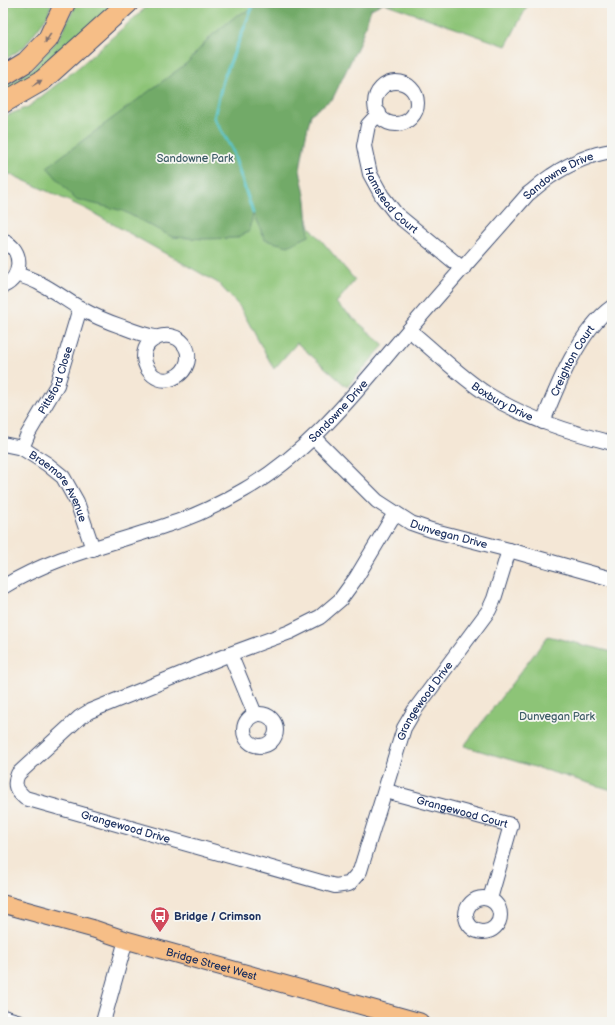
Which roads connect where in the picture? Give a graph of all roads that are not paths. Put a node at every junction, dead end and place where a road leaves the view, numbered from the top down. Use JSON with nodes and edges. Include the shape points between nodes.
{"nodes":[{"id":1,"x":65,"y":3,"type":"edge"},
{"id":2,"x":128,"y":3,"type":"edge"},
{"id":3,"x":3,"y":76,"type":"edge"},
{"id":4,"x":3,"y":103,"type":"edge"},
{"id":5,"x":378,"y":113,"type":"dead end"},
{"id":6,"x":612,"y":151,"type":"edge"},
{"id":7,"x":3,"y":241,"type":"edge"},
{"id":8,"x":463,"y":269,"type":"junction"},
{"id":9,"x":17,"y":274,"type":"junction"},
{"id":10,"x":3,"y":286,"type":"edge"},
{"id":11,"x":612,"y":307,"type":"edge"},
{"id":12,"x":80,"y":308,"type":"junction"},
{"id":13,"x":409,"y":330,"type":"junction"},
{"id":14,"x":157,"y":338,"type":"dead end"},
{"id":15,"x":543,"y":422,"type":"junction"},
{"id":16,"x":314,"y":438,"type":"junction"},
{"id":17,"x":612,"y":443,"type":"edge"},
{"id":18,"x":3,"y":444,"type":"edge"},
{"id":19,"x":22,"y":448,"type":"junction"},
{"id":20,"x":395,"y":513,"type":"junction"},
{"id":21,"x":93,"y":549,"type":"junction"},
{"id":22,"x":509,"y":550,"type":"junction"},
{"id":23,"x":612,"y":579,"type":"edge"},
{"id":24,"x":3,"y":587,"type":"edge"},
{"id":25,"x":230,"y":654,"type":"junction"},
{"id":26,"x":254,"y":714,"type":"dead end"},
{"id":27,"x":386,"y":791,"type":"junction"},
{"id":28,"x":490,"y":899,"type":"dead end"},
{"id":29,"x":3,"y":904,"type":"edge"},
{"id":30,"x":126,"y":940,"type":"junction"},
{"id":31,"x":3,"y":1017,"type":"edge"},
{"id":32,"x":20,"y":1022,"type":"edge"},
{"id":33,"x":103,"y":1022,"type":"edge"},
{"id":34,"x":420,"y":1022,"type":"edge"}],
"edges":[{"from":1,"to":3,"type":"highway","one_way":true,"via":[[48,39],[26,62]]},
{"from":4,"to":2,"type":"highway","one_way":true,"via":[[43,80]]},
{"from":5,"to":8,"type":"street","name":"Hamstead Court","via":[[368,125],[364,146],[370,174],[396,214]]},
{"from":6,"to":8,"type":"street","name":"Sandowne Drive","via":[[576,162],[550,176],[528,194]]},
{"from":7,"to":9,"type":"street","via":[[13,248],[17,255]]},
{"from":8,"to":13,"type":"street","name":"Sandowne Drive"},
{"from":9,"to":10,"type":"street","via":[[12,281]]},
{"from":9,"to":12,"type":"street","via":[[39,283]]},
{"from":11,"to":15,"type":"street","name":"Creighton Court","via":[[602,314],[577,346]]},
{"from":12,"to":14,"type":"street","via":[[122,327]]},
{"from":12,"to":19,"type":"street","name":"Pittsford Close","via":[[57,385]]},
{"from":13,"to":15,"type":"street","name":"Boxbury Drive","via":[[486,394]]},
{"from":13,"to":16,"type":"street","name":"Sandowne Drive"},
{"from":15,"to":17,"type":"street","name":"Boxbury Drive"},
{"from":16,"to":20,"type":"street","name":"Dunvegan Drive","via":[[377,501]]},
{"from":16,"to":21,"type":"street","name":"Sandowne Drive","via":[[280,467],[204,511]]},
{"from":18,"to":19,"type":"street","name":"Braemore Avenue"},
{"from":19,"to":21,"type":"street","name":"Braemore Avenue","via":[[63,477],[77,502]]},
{"from":20,"to":22,"type":"street","name":"Dunvegan Drive","via":[[411,523],[431,530]]},
{"from":20,"to":25,"type":"street","name":"Grangewood Drive","via":[[340,600],[320,617],[290,632]]},
{"from":21,"to":24,"type":"street","name":"Sandowne Drive","via":[[57,561]]},
{"from":22,"to":23,"type":"street","name":"Dunvegan Drive"},
{"from":22,"to":27,"type":"street","name":"Grangewood Drive","via":[[489,610],[404,728]]},
{"from":25,"to":26,"type":"street"},
{"from":25,"to":27,"type":"street","name":"Grangewood Drive","via":[[80,717],[18,774],[15,781],[17,791],[25,798],[335,886],[349,884],[360,871]]},
{"from":27,"to":28,"type":"street","name":"Grangewood Court","via":[[511,825]]},
{"from":29,"to":30,"type":"main road","name":"Bridge Street West"},
{"from":30,"to":33,"type":"street"},
{"from":30,"to":34,"type":"main road","name":"Bridge Street West"},
{"from":31,"to":32,"type":"street"}]}
